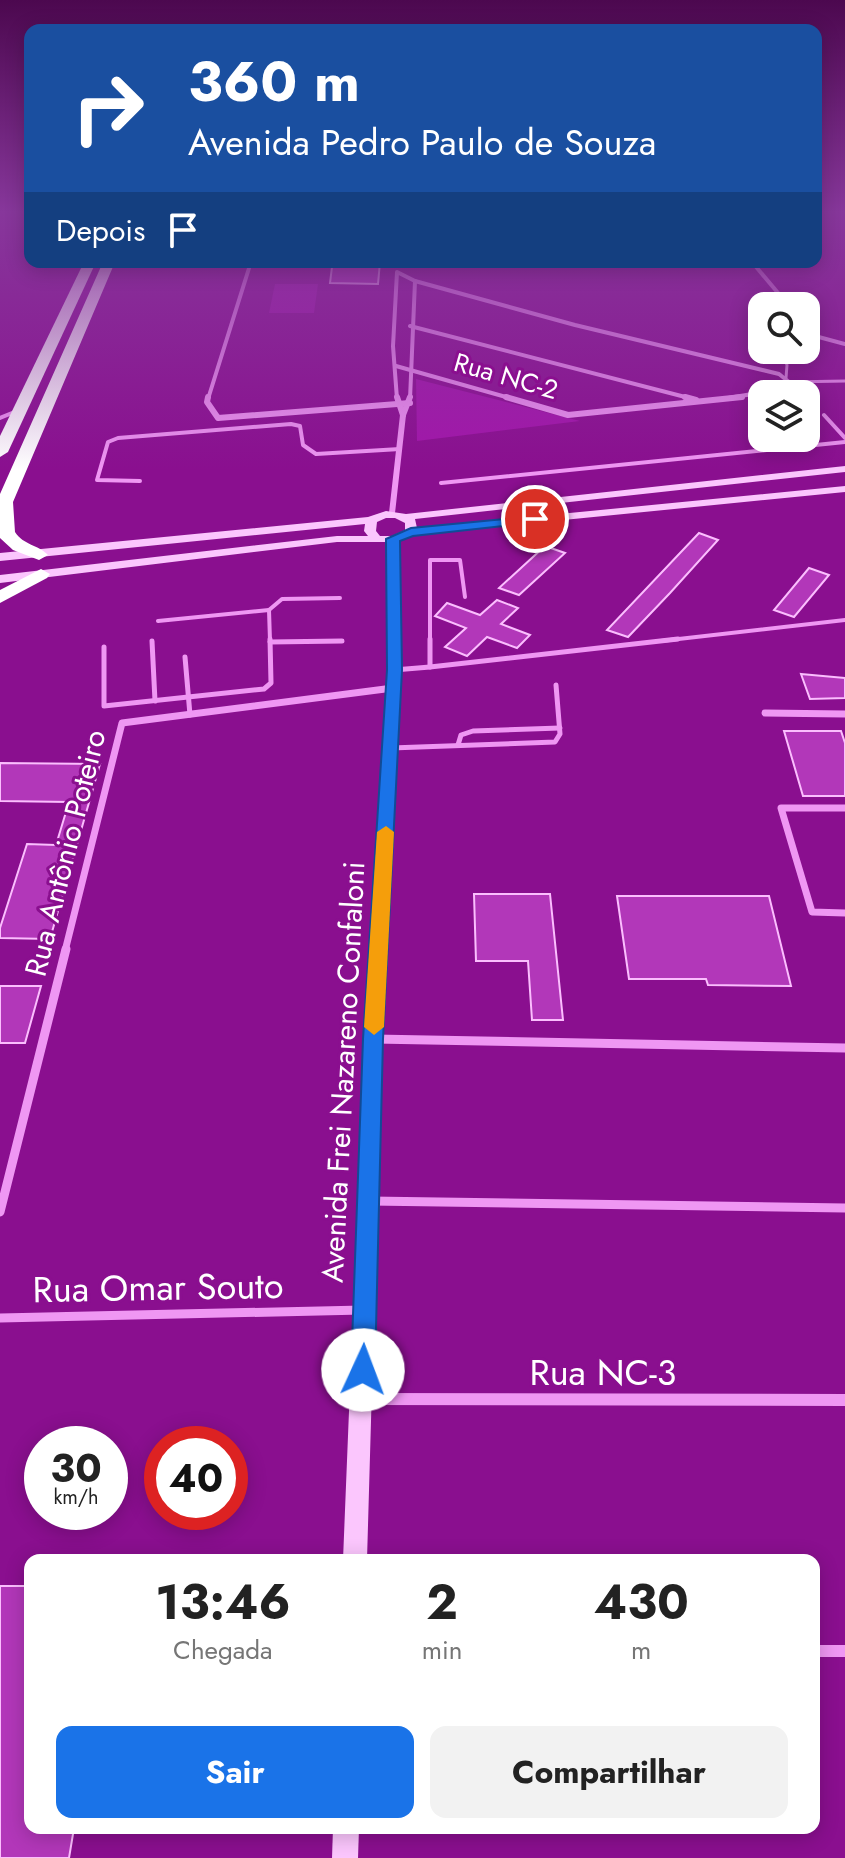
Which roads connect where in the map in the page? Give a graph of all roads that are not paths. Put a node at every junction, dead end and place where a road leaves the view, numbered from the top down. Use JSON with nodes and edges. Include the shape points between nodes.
{"nodes":[{"id":1,"x":73,"y":297,"type":"edge"},
{"id":2,"x":94,"y":297,"type":"edge"},
{"id":3,"x":240,"y":297,"type":"edge"},
{"id":4,"x":397,"y":297,"type":"edge"},
{"id":5,"x":413,"y":297,"type":"edge"},
{"id":6,"x":474,"y":297,"type":"edge"},
{"id":7,"x":410,"y":326,"type":"junction"},
{"id":8,"x":820,"y":337,"type":"edge"},
{"id":9,"x":845,"y":344,"type":"edge"},
{"id":10,"x":787,"y":364,"type":"edge"},
{"id":11,"x":396,"y":366,"type":"junction"},
{"id":12,"x":412,"y":371,"type":"junction"},
{"id":13,"x":788,"y":380,"type":"joint"},
{"id":14,"x":820,"y":381,"type":"edge"},
{"id":15,"x":845,"y":381,"type":"edge"},
{"id":16,"x":748,"y":396,"type":"edge"},
{"id":17,"x":701,"y":401,"type":"junction"},
{"id":18,"x":395,"y":403,"type":"junction"},
{"id":19,"x":410,"y":403,"type":"junction"},
{"id":20,"x":20,"y":409,"type":"junction"},
{"id":21,"x":403,"y":415,"type":"junction"},
{"id":22,"x":824,"y":415,"type":"dead end"},
{"id":23,"x":0,"y":418,"type":"edge"},
{"id":24,"x":845,"y":440,"type":"edge"},
{"id":25,"x":400,"y":449,"type":"junction"},
{"id":26,"x":0,"y":452,"type":"edge"},
{"id":27,"x":845,"y":469,"type":"edge"},
{"id":28,"x":830,"y":470,"type":"junction"},
{"id":29,"x":737,"y":480,"type":"junction"},
{"id":30,"x":140,"y":481,"type":"dead end"},
{"id":31,"x":441,"y":483,"type":"dead end"},
{"id":32,"x":845,"y":489,"type":"edge"},
{"id":33,"x":790,"y":494,"type":"junction"},
{"id":34,"x":722,"y":500,"type":"junction"},
{"id":35,"x":3,"y":508,"type":"edge"},
{"id":36,"x":398,"y":515,"type":"junction"},
{"id":37,"x":371,"y":520,"type":"junction"},
{"id":38,"x":411,"y":532,"type":"junction"},
{"id":39,"x":384,"y":538,"type":"junction"},
{"id":40,"x":39,"y":555,"type":"junction"},
{"id":41,"x":0,"y":557,"type":"edge"},
{"id":42,"x":41,"y":574,"type":"junction"},
{"id":43,"x":0,"y":579,"type":"edge"},
{"id":44,"x":465,"y":597,"type":"dead end"},
{"id":45,"x":0,"y":598,"type":"edge"},
{"id":46,"x":340,"y":598,"type":"dead end"},
{"id":47,"x":269,"y":610,"type":"junction"},
{"id":48,"x":845,"y":620,"type":"edge"},
{"id":49,"x":158,"y":621,"type":"dead end"},
{"id":50,"x":152,"y":641,"type":"dead end"},
{"id":51,"x":342,"y":641,"type":"dead end"},
{"id":52,"x":270,"y":642,"type":"junction"},
{"id":53,"x":104,"y":647,"type":"dead end"},
{"id":54,"x":185,"y":657,"type":"dead end"},
{"id":55,"x":430,"y":667,"type":"junction"},
{"id":56,"x":394,"y":679,"type":"junction"},
{"id":57,"x":556,"y":685,"type":"dead end"},
{"id":58,"x":189,"y":697,"type":"junction"},
{"id":59,"x":155,"y":701,"type":"junction"},
{"id":60,"x":765,"y":713,"type":"dead end"},
{"id":61,"x":845,"y":714,"type":"edge"},
{"id":62,"x":190,"y":715,"type":"junction"},
{"id":63,"x":560,"y":728,"type":"junction"},
{"id":64,"x":458,"y":745,"type":"junction"},
{"id":65,"x":391,"y":748,"type":"junction"},
{"id":66,"x":845,"y":808,"type":"edge"},
{"id":67,"x":845,"y":913,"type":"edge"},
{"id":68,"x":373,"y":1039,"type":"junction"},
{"id":69,"x":845,"y":1048,"type":"edge"},
{"id":70,"x":369,"y":1201,"type":"junction"},
{"id":71,"x":845,"y":1208,"type":"edge"},
{"id":72,"x":0,"y":1212,"type":"edge"},
{"id":73,"x":364,"y":1310,"type":"junction"},
{"id":74,"x":0,"y":1318,"type":"edge"},
{"id":75,"x":362,"y":1399,"type":"junction"},
{"id":76,"x":845,"y":1400,"type":"edge"},
{"id":77,"x":355,"y":1554,"type":"edge"},
{"id":78,"x":820,"y":1651,"type":"edge"},
{"id":79,"x":845,"y":1651,"type":"edge"},
{"id":80,"x":346,"y":1834,"type":"edge"},
{"id":81,"x":345,"y":1858,"type":"edge"}],
"edges":[{"from":1,"to":20,"type":"highway"},
{"from":2,"to":35,"type":"highway"},
{"from":3,"to":18,"type":"street","via":[[207,402],[218,418]]},
{"from":4,"to":11,"type":"street"},
{"from":5,"to":7,"type":"street"},
{"from":6,"to":13,"type":"street"},
{"from":7,"to":12,"type":"street"},
{"from":7,"to":17,"type":"street","name":"Rua NC-2"},
{"from":8,"to":9,"type":"street"},
{"from":10,"to":13,"type":"lane"},
{"from":11,"to":12,"type":"street","name":"Rua NC-2"},
{"from":11,"to":18,"type":"street"},
{"from":12,"to":17,"type":"street","name":"Rua NC-2","via":[[568,415]]},
{"from":12,"to":19,"type":"street"},
{"from":14,"to":15,"type":"lane"},
{"from":16,"to":17,"type":"street","name":"Rua NC-2"},
{"from":18,"to":19,"type":"street"},
{"from":18,"to":21,"type":"street"},
{"from":19,"to":21,"type":"street"},
{"from":20,"to":23,"type":"lane"},
{"from":20,"to":26,"type":"highway"},
{"from":21,"to":25,"type":"street"},
{"from":22,"to":24,"type":"lane"},
{"from":24,"to":31,"type":"lane"},
{"from":25,"to":30,"type":"lane","via":[[316,454],[303,445],[300,426],[291,424],[108,442],[97,480]]},
{"from":25,"to":36,"type":"street"},
{"from":27,"to":28,"type":"main road"},
{"from":28,"to":29,"type":"main road"},
{"from":28,"to":33,"type":"main road","via":[[784,485]]},
{"from":29,"to":34,"type":"main road","via":[[755,488]]},
{"from":29,"to":36,"type":"main road"},
{"from":32,"to":33,"type":"main road"},
{"from":33,"to":34,"type":"main road"},
{"from":34,"to":38,"type":"main road"},
{"from":35,"to":40,"type":"highway","via":[[8,538]]},
{"from":36,"to":37,"type":"main road"},
{"from":36,"to":38,"type":"main road","via":[[411,522]]},
{"from":37,"to":39,"type":"main road","name":"Avenida Frei Nazareno Confaloni","via":[[370,531]]},
{"from":37,"to":40,"type":"main road"},
{"from":38,"to":39,"type":"main road"},
{"from":39,"to":42,"type":"main road"},
{"from":39,"to":56,"type":"main road","name":"Avenida Frei Nazareno Confaloni"},
{"from":40,"to":41,"type":"main road"},
{"from":42,"to":43,"type":"main road"},
{"from":42,"to":45,"type":"highway"},
{"from":44,"to":55,"type":"lane","via":[[460,560],[430,560]]},
{"from":46,"to":47,"type":"lane","via":[[282,599]]},
{"from":47,"to":49,"type":"lane"},
{"from":47,"to":52,"type":"lane"},
{"from":48,"to":55,"type":"lane"},
{"from":50,"to":59,"type":"lane"},
{"from":51,"to":52,"type":"lane"},
{"from":52,"to":58,"type":"lane","via":[[271,683],[264,689]]},
{"from":53,"to":59,"type":"lane","via":[[104,706]]},
{"from":54,"to":58,"type":"lane"},
{"from":55,"to":56,"type":"lane"},
{"from":56,"to":62,"type":"street","name":"Rua Antônio Poteiro"},
{"from":56,"to":65,"type":"main road","name":"Avenida Frei Nazareno Confaloni"},
{"from":57,"to":63,"type":"lane"},
{"from":58,"to":59,"type":"lane"},
{"from":58,"to":62,"type":"lane"},
{"from":60,"to":61,"type":"street"},
{"from":62,"to":72,"type":"street","name":"Rua Antônio Poteiro","via":[[122,723]]},
{"from":63,"to":64,"type":"lane","via":[[473,731],[461,735]]},
{"from":63,"to":64,"type":"lane","via":[[555,742]]},
{"from":64,"to":65,"type":"lane"},
{"from":65,"to":68,"type":"main road","name":"Avenida Frei Nazareno Confaloni"},
{"from":66,"to":67,"type":"street","via":[[781,808],[812,912]]},
{"from":68,"to":69,"type":"street"},
{"from":68,"to":70,"type":"main road","name":"Avenida Frei Nazareno Confaloni"},
{"from":70,"to":71,"type":"street"},
{"from":70,"to":73,"type":"main road","name":"Avenida Frei Nazareno Confaloni"},
{"from":73,"to":74,"type":"street","name":"Rua Omar Souto"},
{"from":73,"to":75,"type":"main road","name":"Avenida Frei Nazareno Confaloni"},
{"from":75,"to":76,"type":"street","name":"Rua NC-3"},
{"from":75,"to":77,"type":"main road","name":"Avenida Frei Nazareno Confaloni"},
{"from":78,"to":79,"type":"street"},
{"from":80,"to":81,"type":"main road"}]}
